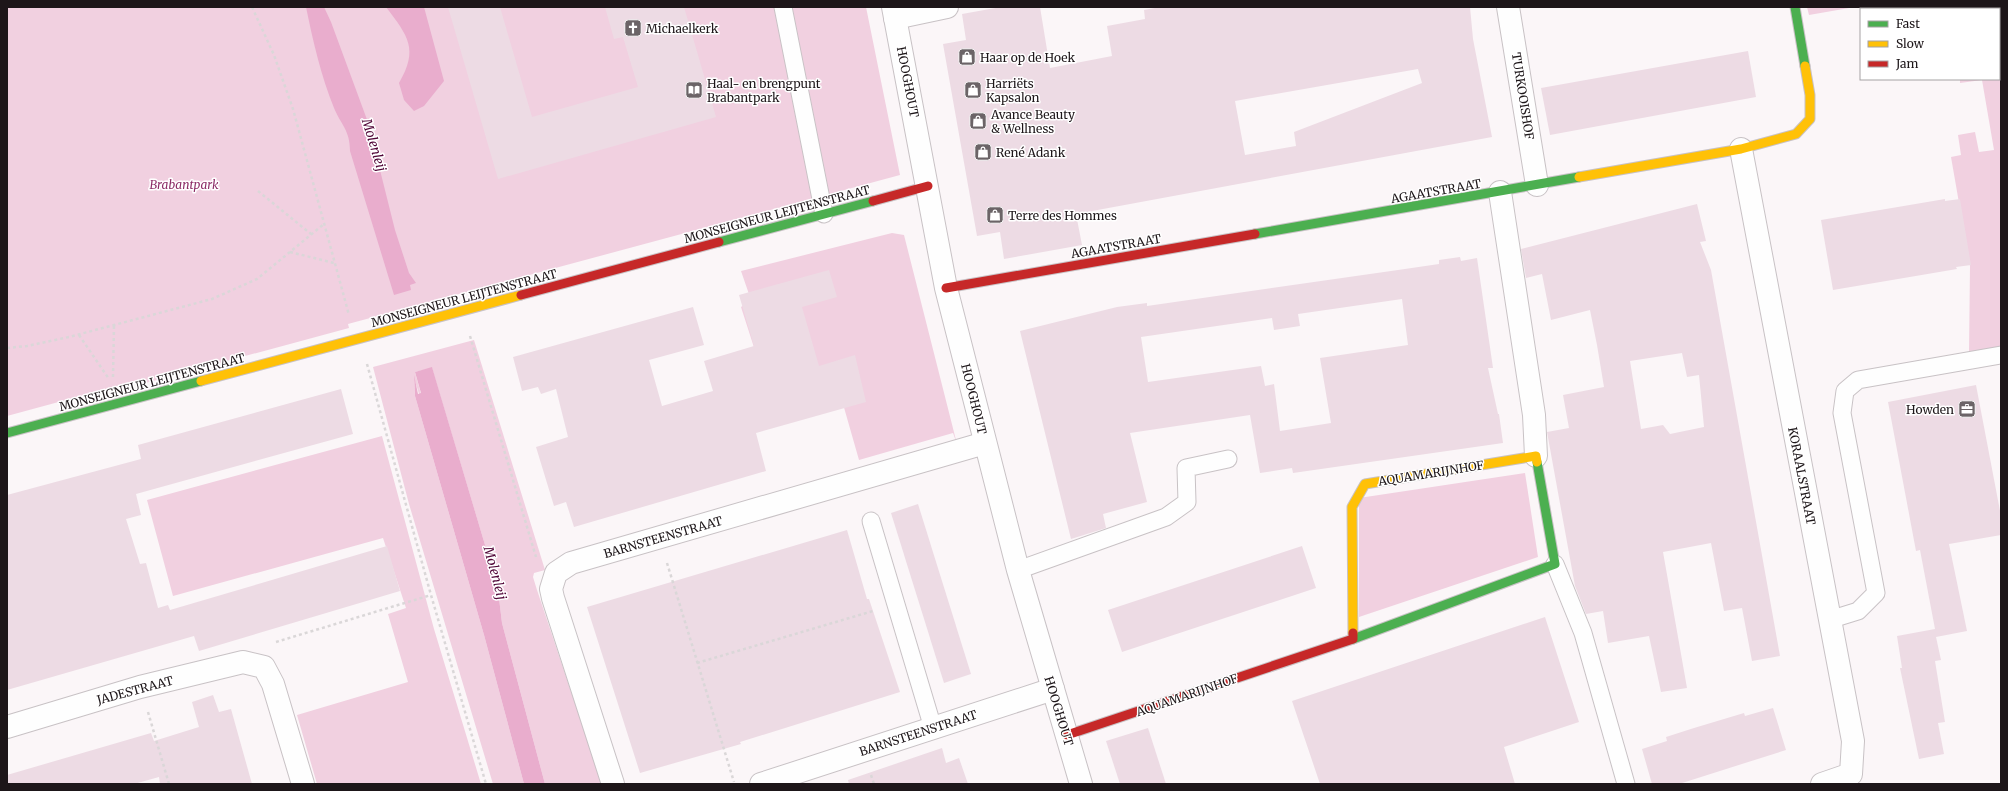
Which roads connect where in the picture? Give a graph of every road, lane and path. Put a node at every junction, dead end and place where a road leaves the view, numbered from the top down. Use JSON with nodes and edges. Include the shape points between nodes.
{"nodes":[{"id":1,"x":252,"y":7,"type":"edge"},
{"id":2,"x":783,"y":7,"type":"edge"},
{"id":3,"x":947,"y":7,"type":"edge"},
{"id":4,"x":1508,"y":7,"type":"edge"},
{"id":5,"x":1795,"y":7,"type":"edge"},
{"id":6,"x":894,"y":12,"type":"edge"},
{"id":7,"x":1741,"y":149,"type":"junction"},
{"id":8,"x":1537,"y":185,"type":"junction"},
{"id":9,"x":928,"y":186,"type":"junction"},
{"id":10,"x":258,"y":191,"type":"dead end"},
{"id":11,"x":1500,"y":192,"type":"junction"},
{"id":12,"x":824,"y":214,"type":"junction"},
{"id":13,"x":324,"y":224,"type":"junction"},
{"id":14,"x":311,"y":234,"type":"junction"},
{"id":15,"x":290,"y":252,"type":"junction"},
{"id":16,"x":334,"y":263,"type":"junction"},
{"id":17,"x":946,"y":288,"type":"junction"},
{"id":18,"x":463,"y":311,"type":"junction"},
{"id":19,"x":114,"y":325,"type":"junction"},
{"id":20,"x":79,"y":335,"type":"junction"},
{"id":21,"x":360,"y":339,"type":"junction"},
{"id":22,"x":7,"y":348,"type":"edge"},
{"id":23,"x":1993,"y":357,"type":"edge"},
{"id":24,"x":7,"y":433,"type":"edge"},
{"id":25,"x":985,"y":443,"type":"junction"},
{"id":26,"x":1536,"y":456,"type":"junction"},
{"id":27,"x":1228,"y":459,"type":"dead end"},
{"id":28,"x":871,"y":521,"type":"dead end"},
{"id":29,"x":659,"y":538,"type":"junction"},
{"id":30,"x":1555,"y":564,"type":"junction"},
{"id":31,"x":1018,"y":570,"type":"junction"},
{"id":32,"x":552,"y":580,"type":"junction"},
{"id":33,"x":431,"y":595,"type":"junction"},
{"id":34,"x":897,"y":603,"type":"junction"},
{"id":35,"x":1829,"y":620,"type":"junction"},
{"id":36,"x":1353,"y":639,"type":"junction"},
{"id":37,"x":697,"y":663,"type":"junction"},
{"id":38,"x":264,"y":667,"type":"junction"},
{"id":39,"x":140,"y":687,"type":"junction"},
{"id":40,"x":1053,"y":689,"type":"junction"},
{"id":41,"x":7,"y":727,"type":"edge"},
{"id":42,"x":933,"y":728,"type":"junction"},
{"id":43,"x":1067,"y":735,"type":"junction"},
{"id":44,"x":169,"y":784,"type":"edge"},
{"id":45,"x":303,"y":784,"type":"edge"},
{"id":46,"x":486,"y":784,"type":"edge"},
{"id":47,"x":613,"y":784,"type":"edge"},
{"id":48,"x":735,"y":784,"type":"edge"},
{"id":49,"x":761,"y":784,"type":"edge"},
{"id":50,"x":1081,"y":784,"type":"edge"},
{"id":51,"x":1626,"y":784,"type":"edge"},
{"id":52,"x":1822,"y":784,"type":"edge"}],
"edges":[{"from":1,"to":13,"type":"path","via":[[274,55],[293,109]]},
{"from":2,"to":12,"type":"lane"},
{"from":3,"to":6,"type":"street"},
{"from":4,"to":8,"type":"street","name":"TURKOOISHOF"},
{"from":5,"to":7,"type":"street","name":"AGAATSTRAAT","via":[[1810,95],[1810,119],[1796,134]]},
{"from":6,"to":9,"type":"street","name":"HOOGHOUT"},
{"from":7,"to":8,"type":"street","name":"AGAATSTRAAT"},
{"from":7,"to":35,"type":"street","name":"KORAALSTRAAT"},
{"from":8,"to":11,"type":"street","name":"AGAATSTRAAT"},
{"from":9,"to":12,"type":"street","name":"MONSEIGNEUR LEIJTENSTRAAT"},
{"from":9,"to":17,"type":"street","name":"HOOGHOUT"},
{"from":10,"to":14,"type":"path"},
{"from":11,"to":17,"type":"street","name":"AGAATSTRAAT"},
{"from":11,"to":26,"type":"street","via":[[1534,415]]},
{"from":12,"to":18,"type":"street","name":"MONSEIGNEUR LEIJTENSTRAAT"},
{"from":13,"to":14,"type":"path"},
{"from":13,"to":16,"type":"path"},
{"from":14,"to":15,"type":"path"},
{"from":15,"to":16,"type":"path"},
{"from":15,"to":19,"type":"path","via":[[256,279],[212,299]]},
{"from":16,"to":21,"type":"path","via":[[350,320]]},
{"from":17,"to":25,"type":"street","name":"HOOGHOUT"},
{"from":18,"to":21,"type":"street","name":"MONSEIGNEUR LEIJTENSTRAAT"},
{"from":18,"to":32,"type":"path","via":[[536,559]]},
{"from":19,"to":20,"type":"path"},
{"from":19,"to":20,"type":"path","via":[[112,383]]},
{"from":20,"to":22,"type":"path"},
{"from":21,"to":24,"type":"street","name":"MONSEIGNEUR LEIJTENSTRAAT"},
{"from":21,"to":33,"type":"path"},
{"from":23,"to":35,"type":"lane","via":[[1858,380],[1845,391],[1842,413],[1876,593],[1858,611]]},
{"from":25,"to":29,"type":"street","name":"BARNSTEENSTRAAT"},
{"from":25,"to":31,"type":"street","name":"HOOGHOUT"},
{"from":26,"to":30,"type":"street"},
{"from":26,"to":36,"type":"street","name":"AQUAMARIJNHOF","via":[[1365,484],[1352,507]]},
{"from":27,"to":31,"type":"lane","via":[[1186,468],[1187,502],[1166,517]]},
{"from":28,"to":34,"type":"lane"},
{"from":29,"to":32,"type":"street","name":"BARNSTEENSTRAAT","via":[[571,563],[556,573]]},
{"from":29,"to":37,"type":"path"},
{"from":30,"to":36,"type":"street","name":"AQUAMARIJNHOF"},
{"from":30,"to":51,"type":"lane","via":[[1583,633]]},
{"from":31,"to":40,"type":"street","name":"HOOGHOUT"},
{"from":32,"to":47,"type":"street","via":[[553,598]]},
{"from":33,"to":38,"type":"path","via":[[276,643]]},
{"from":33,"to":46,"type":"path"},
{"from":34,"to":37,"type":"path"},
{"from":34,"to":42,"type":"lane"},
{"from":35,"to":52,"type":"street","name":"KORAALSTRAAT","via":[[1853,741],[1851,774]]},
{"from":36,"to":43,"type":"street","name":"AQUAMARIJNHOF"},
{"from":37,"to":48,"type":"path"},
{"from":38,"to":39,"type":"street","name":"JADESTRAAT","via":[[243,662]]},
{"from":38,"to":45,"type":"street","via":[[273,684]]},
{"from":39,"to":41,"type":"street","name":"JADESTRAAT"},
{"from":39,"to":44,"type":"path"},
{"from":40,"to":42,"type":"street","name":"BARNSTEENSTRAAT"},
{"from":40,"to":43,"type":"street","name":"HOOGHOUT"},
{"from":42,"to":49,"type":"street","name":"BARNSTEENSTRAAT"},
{"from":43,"to":50,"type":"street","name":"HOOGHOUT"}]}
